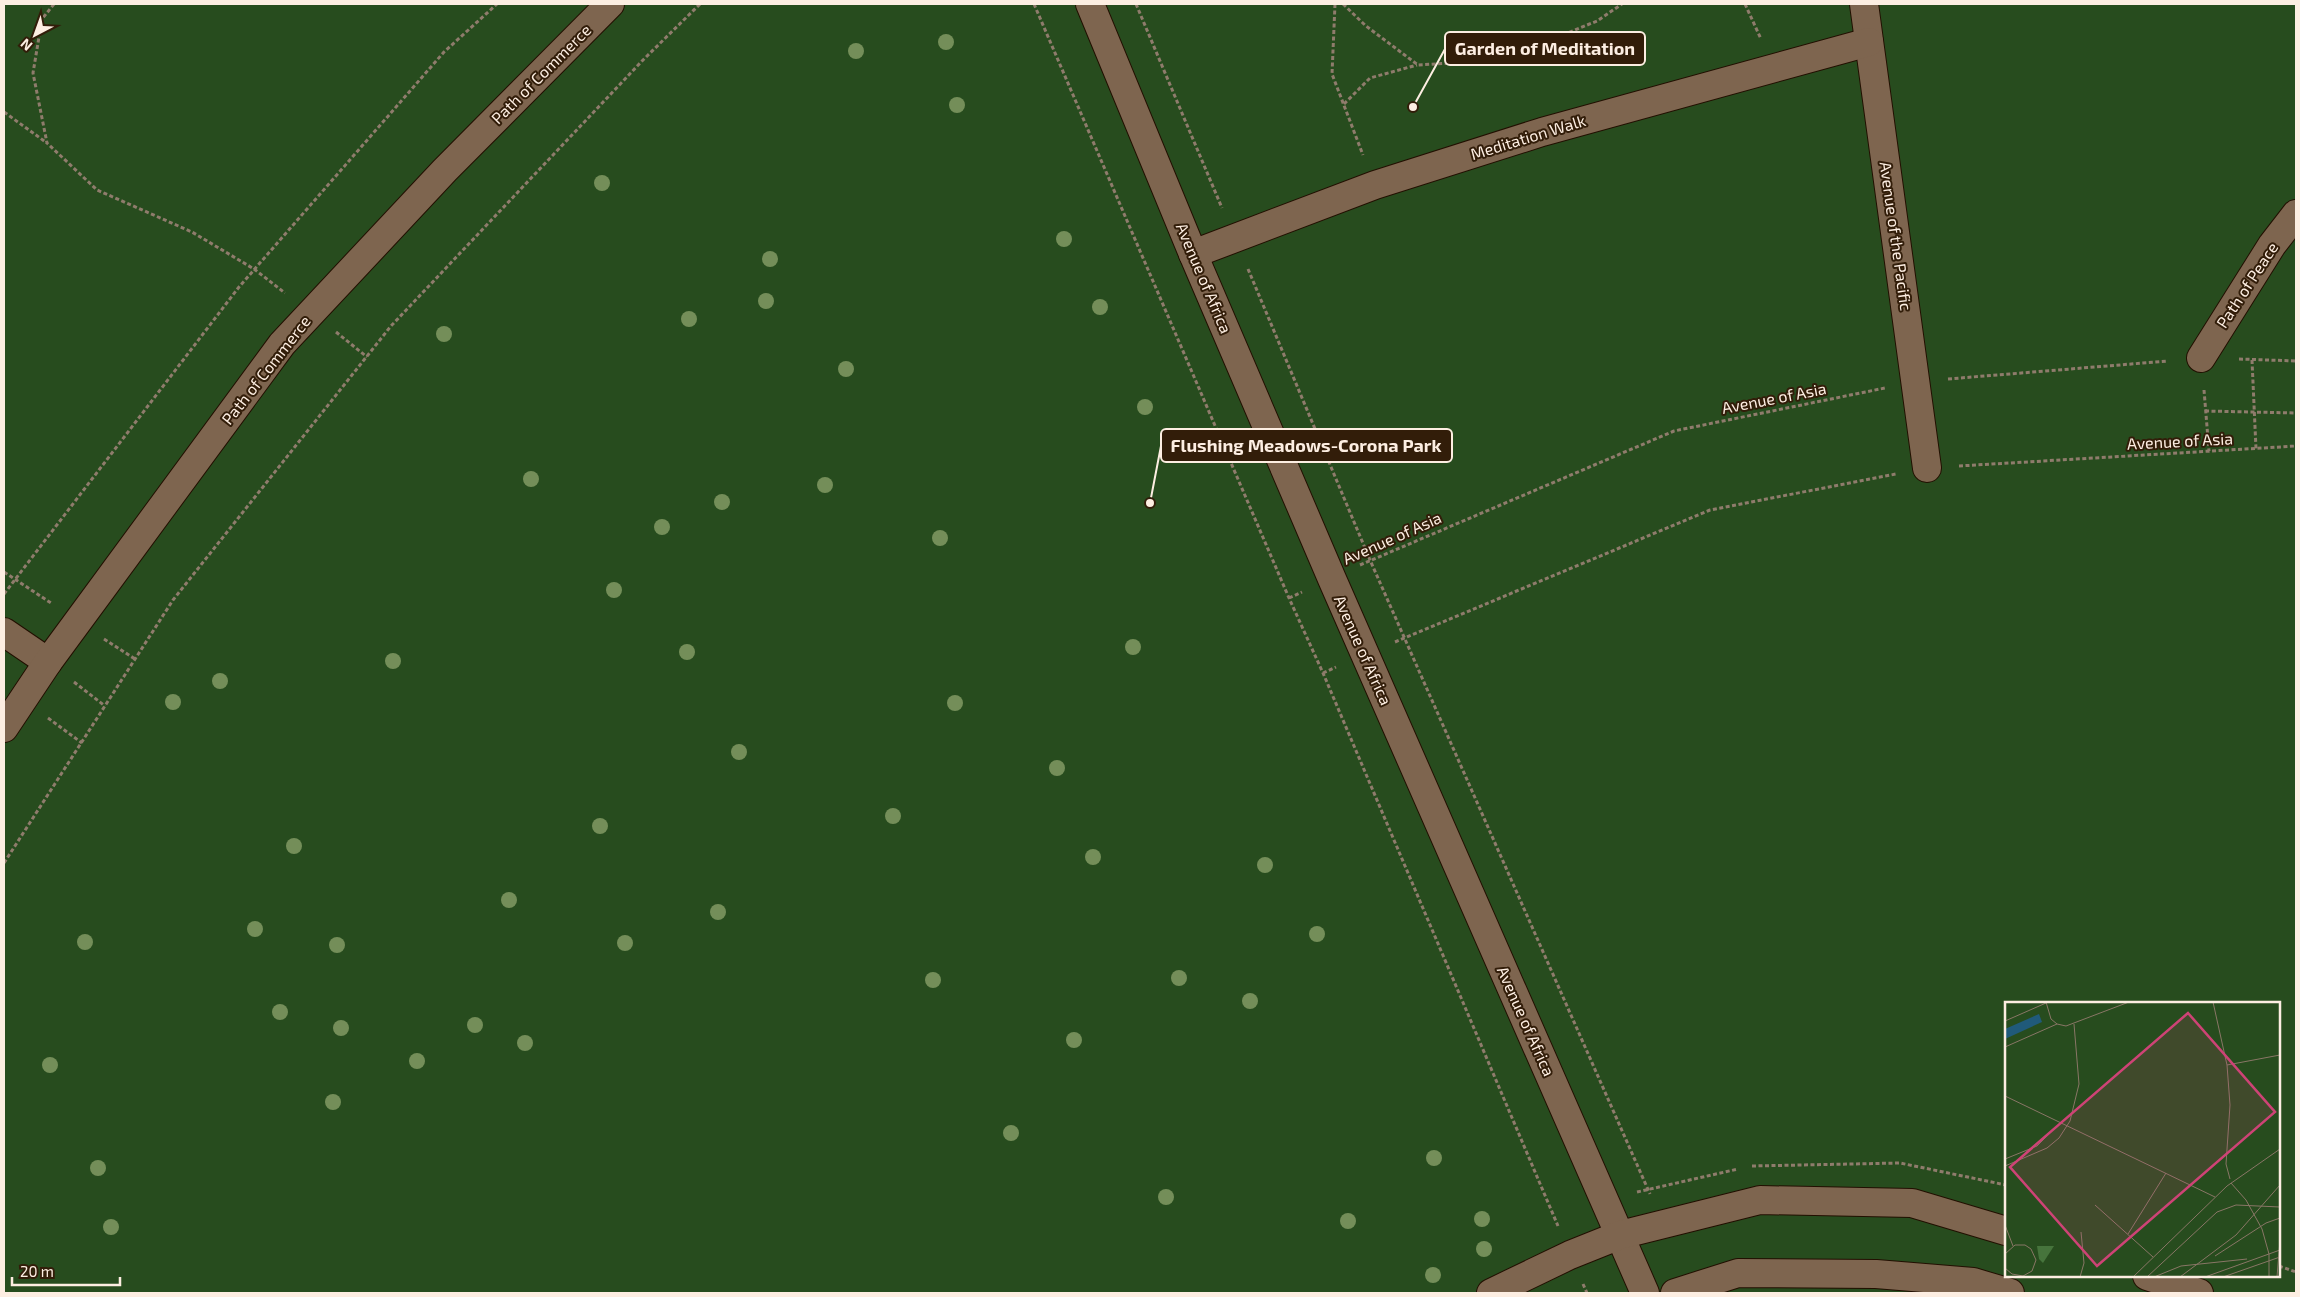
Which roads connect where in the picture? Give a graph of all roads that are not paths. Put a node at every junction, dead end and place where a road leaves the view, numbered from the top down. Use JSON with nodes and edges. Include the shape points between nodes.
{"nodes":[{"id":1,"x":610,"y":4,"type":"edge"},
{"id":2,"x":1090,"y":4,"type":"edge"},
{"id":3,"x":1864,"y":4,"type":"edge"},
{"id":4,"x":1870,"y":42,"type":"junction"},
{"id":5,"x":2296,"y":214,"type":"edge"},
{"id":6,"x":1193,"y":254,"type":"junction"},
{"id":7,"x":2200,"y":358,"type":"road end"},
{"id":8,"x":1927,"y":468,"type":"road end"},
{"id":9,"x":4,"y":632,"type":"edge"},
{"id":10,"x":48,"y":662,"type":"junction"},
{"id":11,"x":4,"y":728,"type":"edge"},
{"id":12,"x":2005,"y":1231,"type":"edge"},
{"id":13,"x":1620,"y":1235,"type":"junction"},
{"id":14,"x":2150,"y":1277,"type":"edge"},
{"id":15,"x":1491,"y":1293,"type":"edge"},
{"id":16,"x":1645,"y":1293,"type":"edge"},
{"id":17,"x":1675,"y":1293,"type":"edge"},
{"id":18,"x":2010,"y":1293,"type":"edge"},
{"id":19,"x":2199,"y":1293,"type":"edge"}],
"edges":[{"from":1,"to":10,"type":"street","name":"Path of Commerce","via":[[444,170],[282,344]]},
{"from":2,"to":6,"type":"street","name":"Avenue of Africa"},
{"from":3,"to":4,"type":"street","name":"Avenue of the Pacific"},
{"from":4,"to":6,"type":"street","name":"Meditation Walk","via":[[1773,66],[1542,132],[1375,185]]},
{"from":4,"to":8,"type":"street","name":"Avenue of the Pacific"},
{"from":5,"to":7,"type":"street","name":"Path of Peace","via":[[2272,245]]},
{"from":6,"to":13,"type":"street","name":"Avenue of Africa"},
{"from":9,"to":10,"type":"street"},
{"from":10,"to":11,"type":"street","name":"Path of Commerce"},
{"from":12,"to":13,"type":"street","via":[[1912,1203],[1760,1200]]},
{"from":13,"to":15,"type":"street"},
{"from":13,"to":16,"type":"street","name":"Avenue of Africa"},
{"from":14,"to":19,"type":"street"},
{"from":17,"to":18,"type":"street","via":[[1738,1273],[1876,1274],[1974,1282]]}]}
